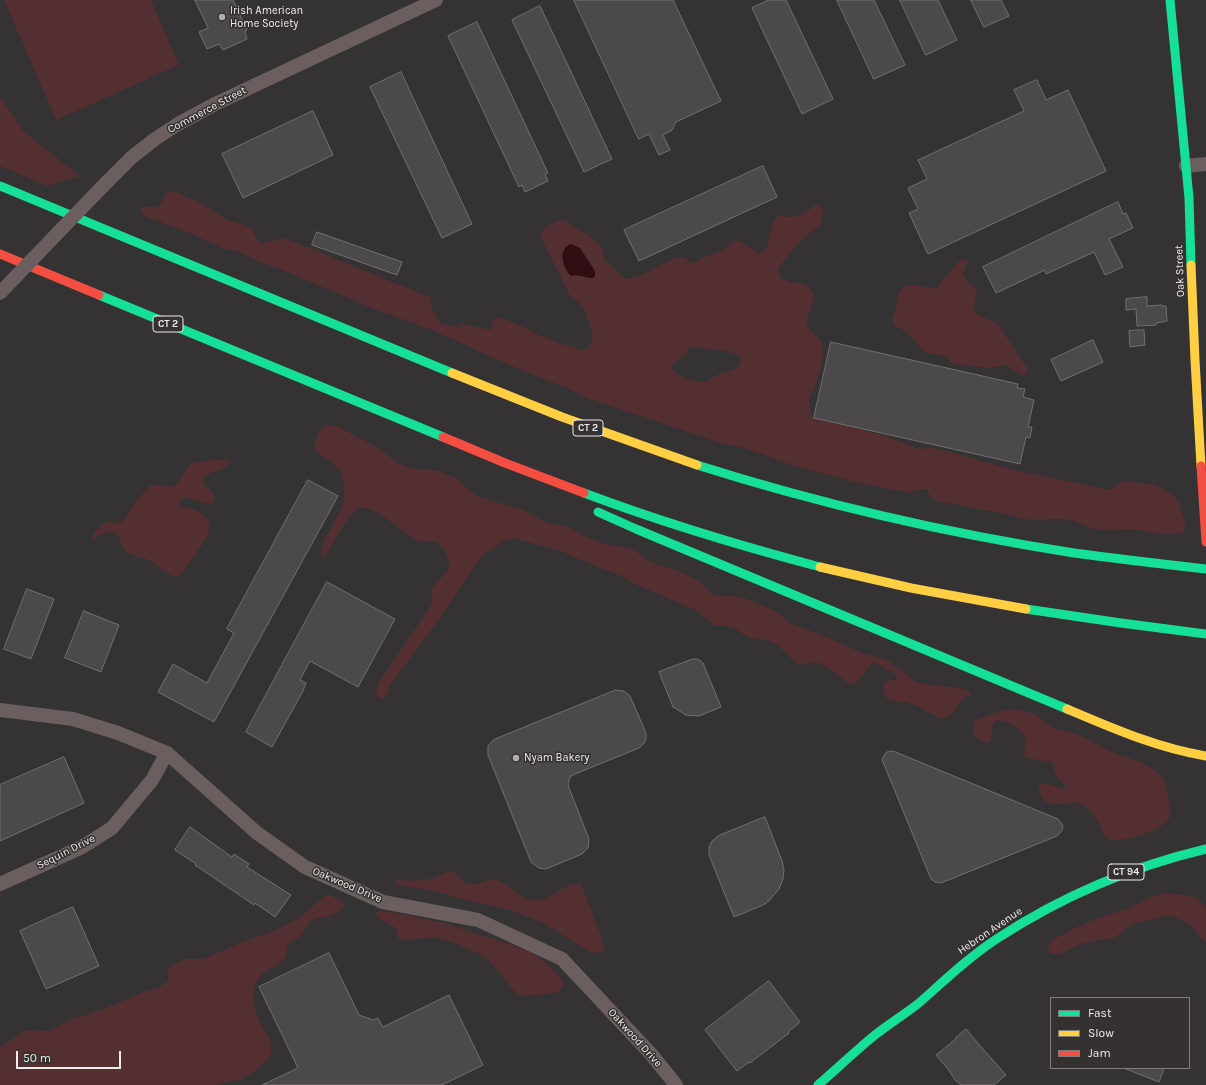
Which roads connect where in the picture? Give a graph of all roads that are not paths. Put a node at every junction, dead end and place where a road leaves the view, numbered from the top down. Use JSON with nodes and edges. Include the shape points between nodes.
{"nodes":[{"id":1,"x":436,"y":0,"type":"edge"},
{"id":2,"x":1170,"y":0,"type":"edge"},
{"id":3,"x":1206,"y":164,"type":"edge"},
{"id":4,"x":1186,"y":166,"type":"junction"},
{"id":5,"x":0,"y":186,"type":"edge"},
{"id":6,"x":0,"y":254,"type":"edge"},
{"id":7,"x":0,"y":293,"type":"edge"},
{"id":8,"x":1200,"y":324,"type":"edge"},
{"id":9,"x":525,"y":471,"type":"junction"},
{"id":10,"x":569,"y":497,"type":"dead end"},
{"id":11,"x":589,"y":507,"type":"dead end"},
{"id":12,"x":1206,"y":542,"type":"edge"},
{"id":13,"x":1206,"y":569,"type":"edge"},
{"id":14,"x":1206,"y":634,"type":"edge"},
{"id":15,"x":0,"y":710,"type":"edge"},
{"id":16,"x":167,"y":753,"type":"junction"},
{"id":17,"x":1206,"y":756,"type":"edge"},
{"id":18,"x":1206,"y":849,"type":"edge"},
{"id":19,"x":0,"y":884,"type":"edge"},
{"id":20,"x":676,"y":1085,"type":"edge"},
{"id":21,"x":818,"y":1085,"type":"edge"}],
"edges":[{"from":1,"to":7,"type":"street","name":"Commerce Street","bridge":true,"via":[[229,97],[155,139],[122,167]]},
{"from":2,"to":4,"type":"main road","name":"Oak Street"},
{"from":3,"to":4,"type":"street"},
{"from":4,"to":8,"type":"main road","name":"Oak Street"},
{"from":5,"to":13,"type":"main road","number":"CT 2","via":[[519,401],[609,436],[698,466],[809,498],[946,530],[1067,552]]},
{"from":6,"to":9,"type":"main road","number":"CT 2"},
{"from":8,"to":12,"type":"main road","name":"Oak Street"},
{"from":9,"to":10,"type":"main road"},
{"from":9,"to":14,"type":"main road","number":"CT 2","via":[[678,526],[861,577],[1024,609]]},
{"from":11,"to":17,"type":"main road","via":[[1109,728],[1155,744]]},
{"from":15,"to":16,"type":"street","name":"Oakwood Drive","via":[[73,719],[118,733]]},
{"from":16,"to":19,"type":"street","name":"Sequin Drive","via":[[152,780],[112,828],[82,847]]},
{"from":16,"to":20,"type":"street","name":"Oakwood Drive","via":[[257,833],[305,867],[383,902],[478,920],[562,959],[651,1054]]},
{"from":18,"to":21,"type":"main road","name":"Hebron Avenue","number":"CT 94","via":[[1159,861],[1114,877],[1062,901],[1019,925],[969,958]]}]}
